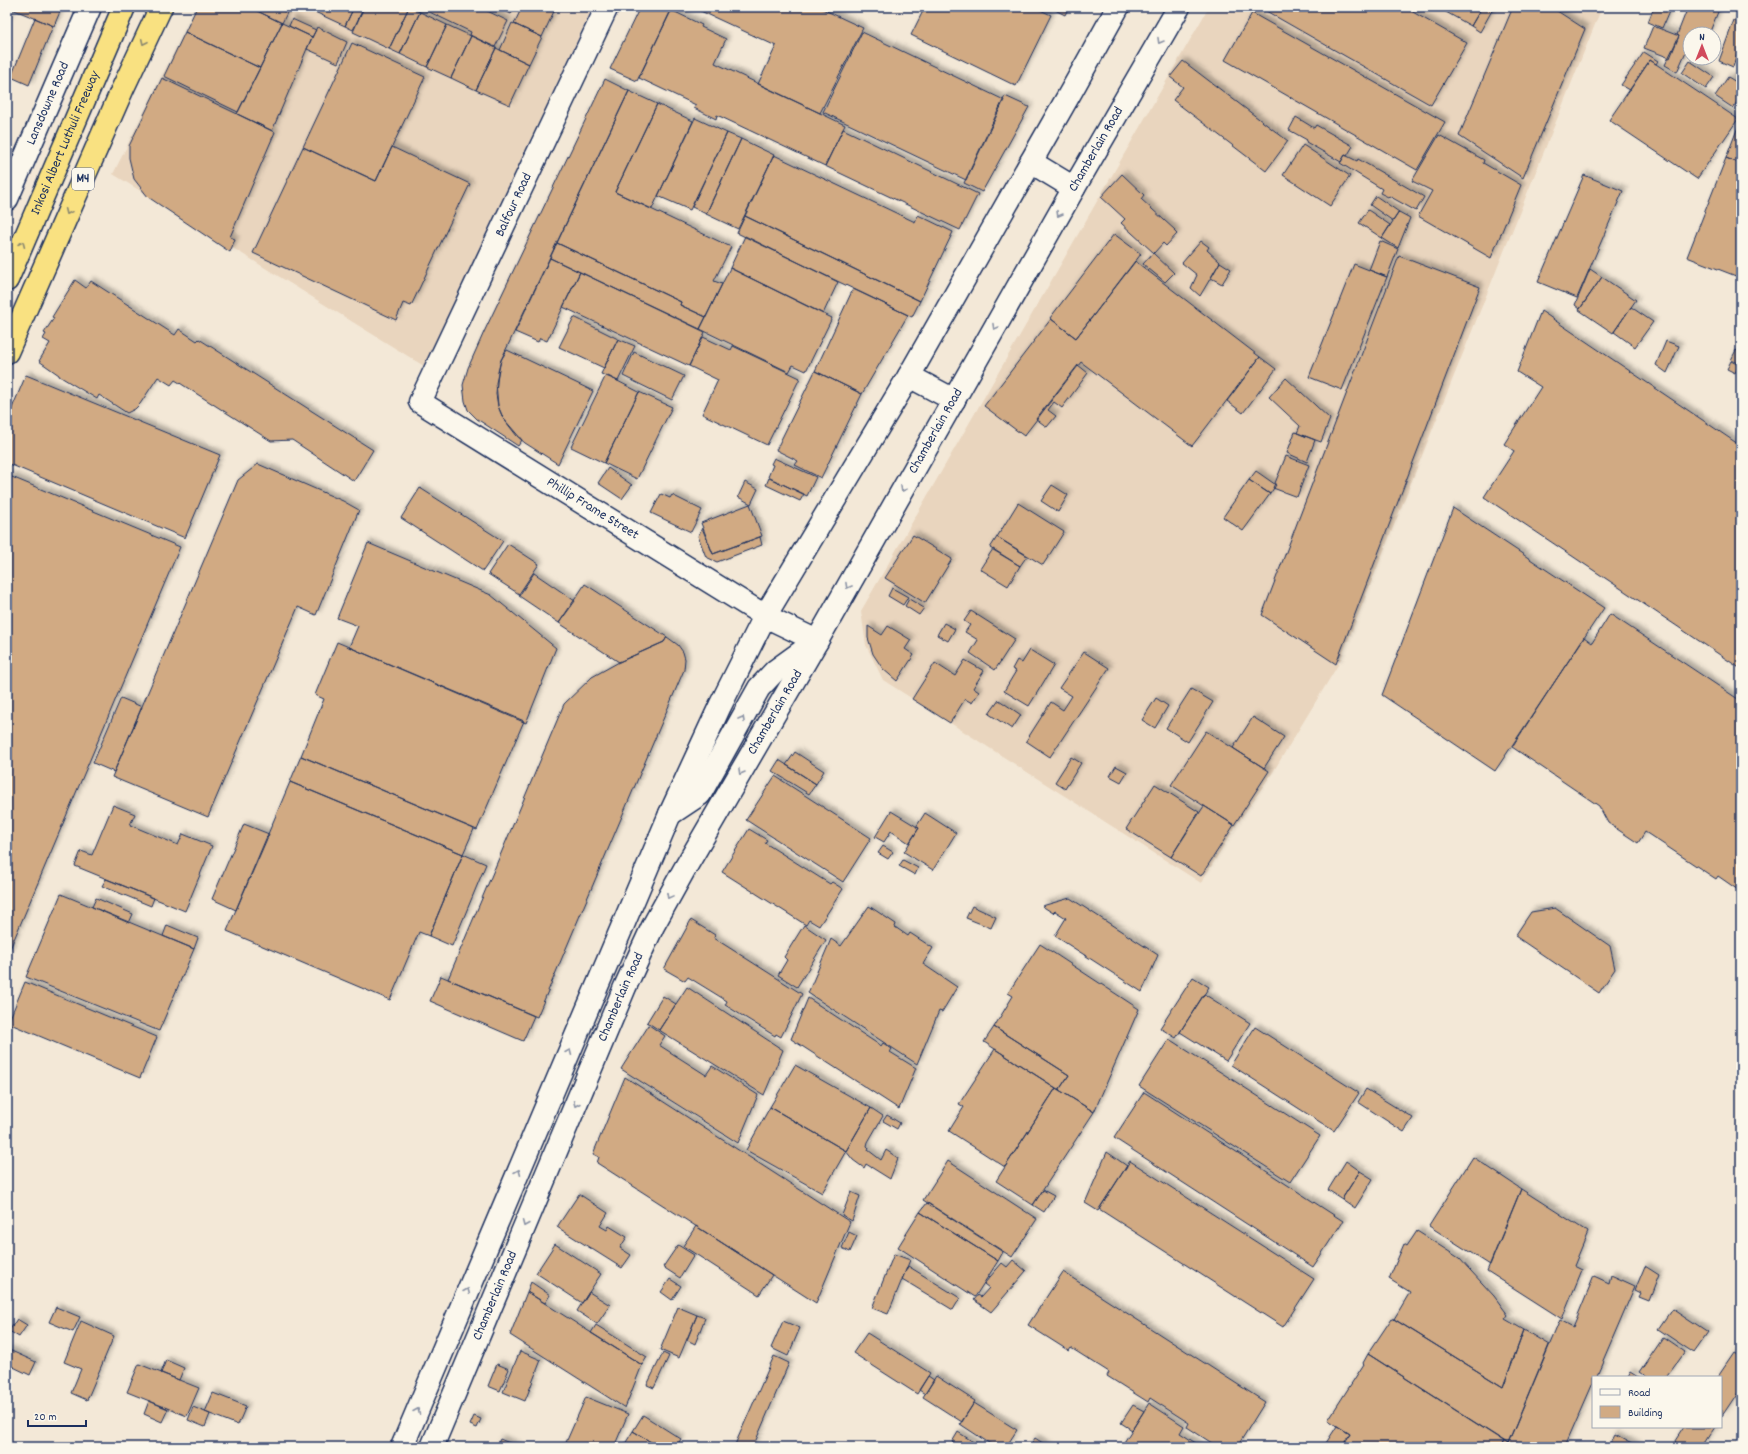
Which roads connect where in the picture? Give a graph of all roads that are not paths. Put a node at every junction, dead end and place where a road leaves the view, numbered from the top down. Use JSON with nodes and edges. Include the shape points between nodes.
{"nodes":[{"id":1,"x":90,"y":7,"type":"edge"},
{"id":2,"x":124,"y":7,"type":"edge"},
{"id":3,"x":161,"y":7,"type":"edge"},
{"id":4,"x":607,"y":7,"type":"edge"},
{"id":5,"x":1118,"y":7,"type":"edge"},
{"id":6,"x":1179,"y":7,"type":"edge"},
{"id":7,"x":1031,"y":162,"type":"junction"},
{"id":8,"x":1074,"y":188,"type":"junction"},
{"id":9,"x":7,"y":199,"type":"edge"},
{"id":10,"x":7,"y":280,"type":"edge"},
{"id":11,"x":7,"y":352,"type":"edge"},
{"id":12,"x":909,"y":376,"type":"junction"},
{"id":13,"x":954,"y":400,"type":"junction"},
{"id":14,"x":420,"y":402,"type":"joint"},
{"id":15,"x":765,"y":616,"type":"junction"},
{"id":16,"x":817,"y":641,"type":"junction"},
{"id":17,"x":670,"y":814,"type":"junction"},
{"id":18,"x":651,"y":856,"type":"junction"},
{"id":19,"x":684,"y":870,"type":"junction"},
{"id":20,"x":402,"y":1447,"type":"edge"},
{"id":21,"x":432,"y":1447,"type":"edge"}],
"edges":[{"from":1,"to":9,"type":"street","name":"Lansdowne Road"},
{"from":10,"to":2,"type":"highway","name":"Inkosi Albert Luthuli Freeway","number":"M4","one_way":true},
{"from":3,"to":11,"type":"highway","number":"M4","one_way":true,"via":[[119,95]]},
{"from":4,"to":14,"type":"street","name":"Balfour Road"},
{"from":5,"to":7,"type":"street","name":"Chamberlain Road"},
{"from":6,"to":8,"type":"street","name":"Chamberlain Road","one_way":true},
{"from":7,"to":8,"type":"street"},
{"from":7,"to":12,"type":"street","name":"Chamberlain Road"},
{"from":8,"to":13,"type":"street","name":"Chamberlain Road","one_way":true},
{"from":12,"to":13,"type":"street"},
{"from":12,"to":15,"type":"street","name":"Chamberlain Road"},
{"from":13,"to":16,"type":"street","name":"Chamberlain Road","one_way":true},
{"from":14,"to":15,"type":"street","name":"Phillip Frame Street"},
{"from":15,"to":16,"type":"street","name":"Phillip Frame Street"},
{"from":15,"to":17,"type":"street","name":"Chamberlain Road"},
{"from":17,"to":16,"type":"street","one_way":true,"via":[[700,794],[759,688],[775,671]]},
{"from":16,"to":19,"type":"street","name":"Chamberlain Road","one_way":true},
{"from":17,"to":18,"type":"street","name":"Chamberlain Road"},
{"from":18,"to":19,"type":"street"},
{"from":20,"to":18,"type":"street","name":"Chamberlain Road","one_way":true},
{"from":19,"to":21,"type":"street","name":"Chamberlain Road","one_way":true,"via":[[653,926],[625,987]]}]}
